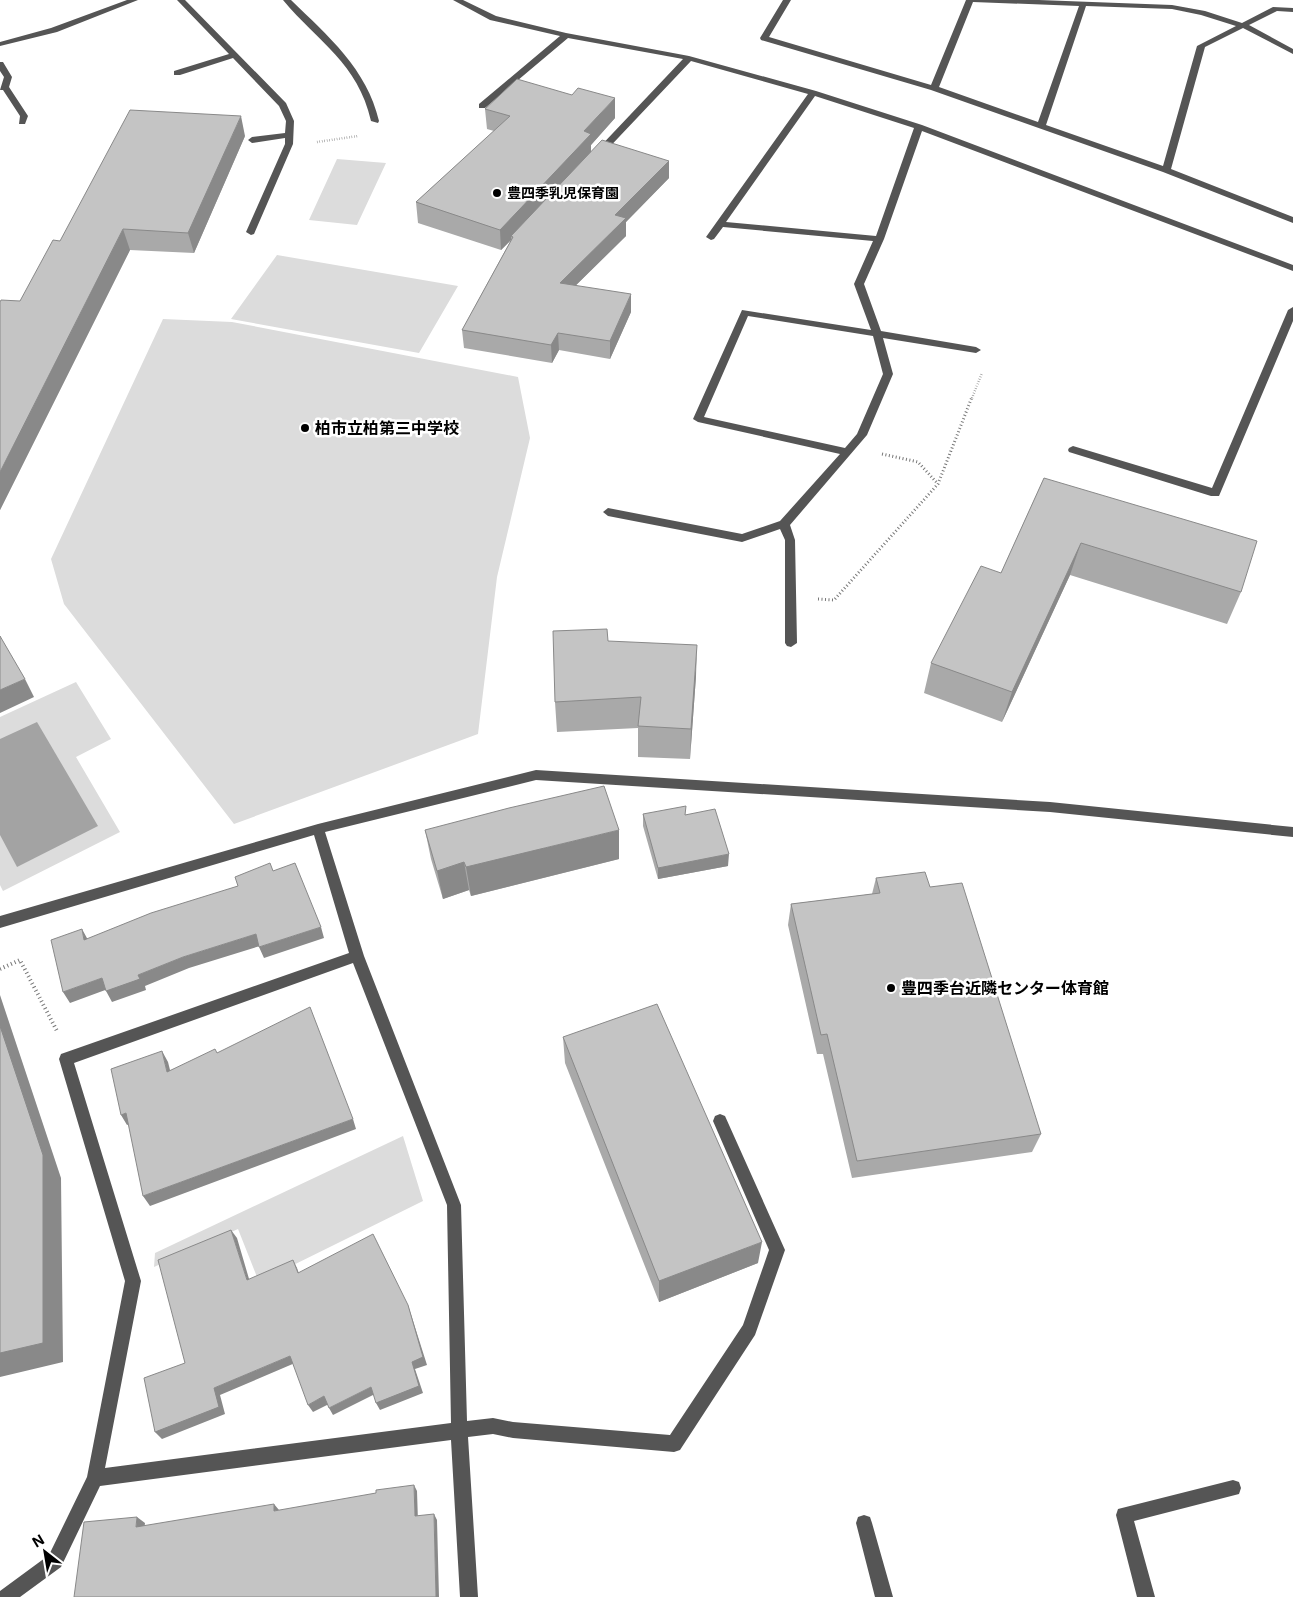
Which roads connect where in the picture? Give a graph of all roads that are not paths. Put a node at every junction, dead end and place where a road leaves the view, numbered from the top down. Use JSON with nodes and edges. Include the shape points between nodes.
{"nodes":[{"id":1,"x":134,"y":0,"type":"edge"},
{"id":2,"x":181,"y":0,"type":"edge"},
{"id":3,"x":287,"y":0,"type":"edge"},
{"id":4,"x":457,"y":0,"type":"edge"},
{"id":5,"x":787,"y":0,"type":"edge"},
{"id":6,"x":971,"y":0,"type":"edge"},
{"id":7,"x":1084,"y":4,"type":"junction"},
{"id":8,"x":1293,"y":10,"type":"edge"},
{"id":9,"x":1242,"y":25,"type":"junction"},
{"id":10,"x":566,"y":35,"type":"junction"},
{"id":11,"x":0,"y":44,"type":"edge"},
{"id":12,"x":1293,"y":52,"type":"edge"},
{"id":13,"x":233,"y":55,"type":"junction"},
{"id":14,"x":689,"y":58,"type":"junction"},
{"id":15,"x":0,"y":64,"type":"edge"},
{"id":16,"x":177,"y":73,"type":"dead end"},
{"id":17,"x":3,"y":87,"type":"edge"},
{"id":18,"x":934,"y":88,"type":"junction"},
{"id":19,"x":813,"y":93,"type":"junction"},
{"id":20,"x":482,"y":106,"type":"dead end"},
{"id":21,"x":375,"y":121,"type":"road end"},
{"id":22,"x":22,"y":122,"type":"dead end"},
{"id":23,"x":920,"y":127,"type":"junction"},
{"id":24,"x":1042,"y":127,"type":"junction"},
{"id":25,"x":290,"y":135,"type":"junction"},
{"id":26,"x":252,"y":140,"type":"dead end"},
{"id":27,"x":594,"y":159,"type":"edge"},
{"id":28,"x":1166,"y":170,"type":"junction"},
{"id":29,"x":1293,"y":220,"type":"edge"},
{"id":30,"x":720,"y":224,"type":"junction"},
{"id":31,"x":251,"y":232,"type":"dead end"},
{"id":32,"x":711,"y":237,"type":"dead end"},
{"id":33,"x":879,"y":239,"type":"junction"},
{"id":34,"x":1293,"y":268,"type":"edge"},
{"id":35,"x":1293,"y":310,"type":"edge"},
{"id":36,"x":877,"y":333,"type":"junction"},
{"id":37,"x":976,"y":350,"type":"road end"},
{"id":38,"x":849,"y":450,"type":"junction"},
{"id":39,"x":1073,"y":450,"type":"dead end"},
{"id":40,"x":608,"y":512,"type":"dead end"},
{"id":41,"x":784,"y":524,"type":"junction"},
{"id":42,"x":791,"y":643,"type":"dead end"},
{"id":43,"x":318,"y":829,"type":"junction"},
{"id":44,"x":1293,"y":832,"type":"edge"},
{"id":45,"x":0,"y":922,"type":"edge"},
{"id":46,"x":357,"y":956,"type":"junction"},
{"id":47,"x":720,"y":1121,"type":"dead end"},
{"id":48,"x":458,"y":1430,"type":"junction"},
{"id":49,"x":95,"y":1478,"type":"junction"},
{"id":50,"x":1233,"y":1488,"type":"dead end"},
{"id":51,"x":864,"y":1523,"type":"dead end"},
{"id":52,"x":6,"y":1597,"type":"edge"},
{"id":53,"x":468,"y":1597,"type":"edge"},
{"id":54,"x":884,"y":1597,"type":"edge"},
{"id":55,"x":1146,"y":1597,"type":"edge"}],
"edges":[{"from":1,"to":11,"type":"street","via":[[54,30]]},
{"from":2,"to":13,"type":"street"},
{"from":3,"to":21,"type":"street","via":[[347,63],[368,93]]},
{"from":4,"to":10,"type":"street","via":[[493,18]]},
{"from":5,"to":18,"type":"street","via":[[764,38]]},
{"from":6,"to":7,"type":"street"},
{"from":6,"to":18,"type":"street"},
{"from":7,"to":9,"type":"street","via":[[1172,7]]},
{"from":7,"to":24,"type":"street"},
{"from":8,"to":9,"type":"street","via":[[1276,9]]},
{"from":9,"to":12,"type":"street"},
{"from":9,"to":28,"type":"street","via":[[1201,46]]},
{"from":10,"to":14,"type":"street"},
{"from":10,"to":20,"type":"street"},
{"from":13,"to":16,"type":"street"},
{"from":13,"to":25,"type":"street","via":[[283,105],[290,122]]},
{"from":14,"to":19,"type":"street"},
{"from":14,"to":27,"type":"street"},
{"from":15,"to":17,"type":"street","via":[[8,78]]},
{"from":17,"to":22,"type":"street","via":[[24,116]]},
{"from":18,"to":24,"type":"street"},
{"from":19,"to":23,"type":"street"},
{"from":19,"to":30,"type":"street"},
{"from":23,"to":33,"type":"street"},
{"from":23,"to":34,"type":"street"},
{"from":24,"to":28,"type":"street"},
{"from":25,"to":26,"type":"street"},
{"from":25,"to":31,"type":"street"},
{"from":28,"to":29,"type":"street"},
{"from":30,"to":32,"type":"street"},
{"from":30,"to":33,"type":"street"},
{"from":33,"to":36,"type":"street","via":[[859,284]]},
{"from":35,"to":39,"type":"street","via":[[1215,493]]},
{"from":36,"to":37,"type":"street"},
{"from":36,"to":38,"type":"street","via":[[888,374],[862,435]]},
{"from":36,"to":38,"type":"street","via":[[745,312],[698,419]]},
{"from":38,"to":41,"type":"street"},
{"from":40,"to":41,"type":"street","via":[[742,538]]},
{"from":41,"to":42,"type":"street","via":[[790,540]]},
{"from":43,"to":44,"type":"street","via":[[536,775],[1050,808]]},
{"from":43,"to":45,"type":"street"},
{"from":43,"to":46,"type":"street"},
{"from":46,"to":48,"type":"street","via":[[454,1205]]},
{"from":46,"to":49,"type":"street","via":[[66,1059],[133,1281]]},
{"from":47,"to":48,"type":"street","via":[[777,1250],[749,1329],[674,1444],[493,1426]]},
{"from":48,"to":49,"type":"street"},
{"from":48,"to":53,"type":"street"},
{"from":49,"to":52,"type":"street","via":[[55,1561]]},
{"from":50,"to":55,"type":"street","via":[[1124,1516]]},
{"from":51,"to":54,"type":"street"}]}
